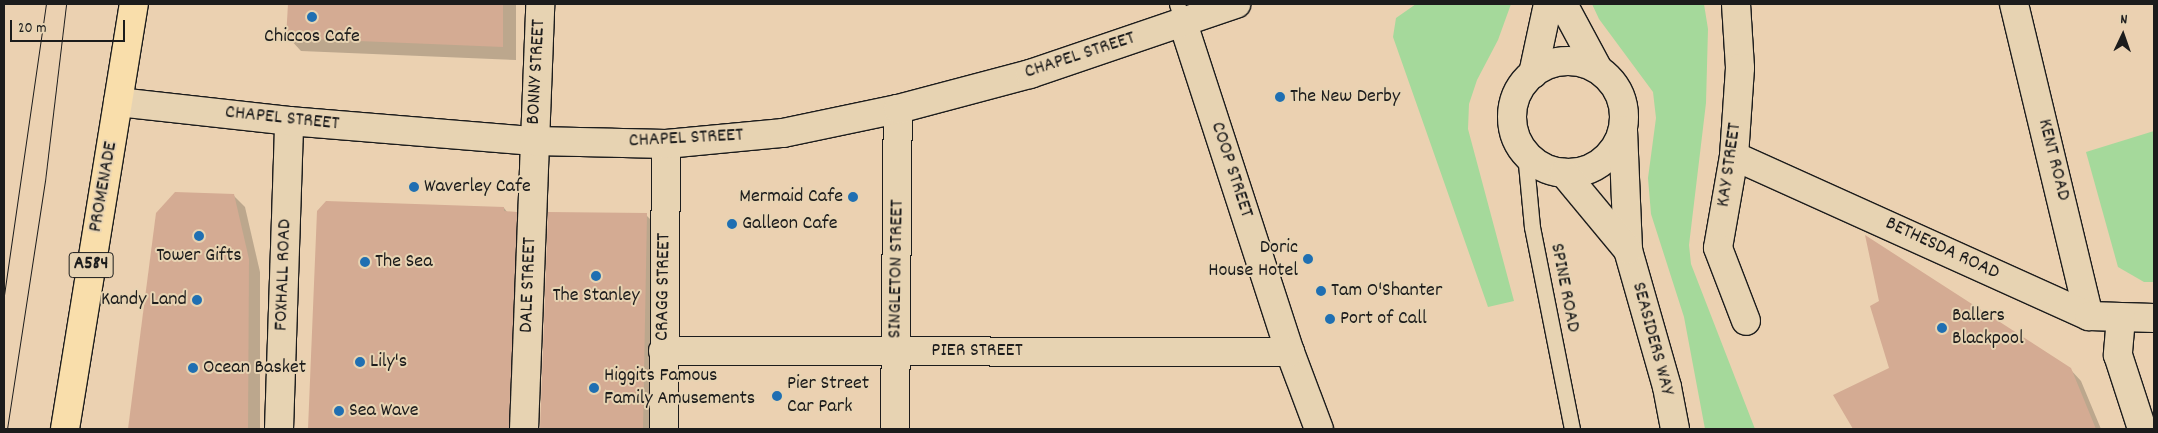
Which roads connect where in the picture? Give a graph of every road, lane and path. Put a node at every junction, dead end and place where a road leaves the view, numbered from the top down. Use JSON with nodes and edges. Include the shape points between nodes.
{"nodes":[{"id":1,"x":134,"y":4,"type":"edge"},
{"id":2,"x":540,"y":4,"type":"edge"},
{"id":3,"x":1236,"y":4,"type":"edge"},
{"id":4,"x":1548,"y":4,"type":"edge"},
{"id":5,"x":1564,"y":4,"type":"edge"},
{"id":6,"x":1736,"y":4,"type":"edge"},
{"id":7,"x":2014,"y":4,"type":"edge"},
{"id":8,"x":1180,"y":13,"type":"edge"},
{"id":9,"x":1598,"y":70,"type":"junction"},
{"id":10,"x":1533,"y":74,"type":"junction"},
{"id":11,"x":118,"y":102,"type":"junction"},
{"id":12,"x":898,"y":109,"type":"junction"},
{"id":13,"x":289,"y":121,"type":"junction"},
{"id":14,"x":1623,"y":129,"type":"junction"},
{"id":15,"x":534,"y":141,"type":"junction"},
{"id":16,"x":666,"y":144,"type":"junction"},
{"id":17,"x":1525,"y":153,"type":"junction"},
{"id":18,"x":1734,"y":156,"type":"junction"},
{"id":19,"x":1564,"y":173,"type":"junction"},
{"id":20,"x":1628,"y":250,"type":"junction"},
{"id":21,"x":2089,"y":316,"type":"junction"},
{"id":22,"x":2120,"y":318,"type":"junction"},
{"id":23,"x":2154,"y":318,"type":"edge"},
{"id":24,"x":1746,"y":321,"type":"dead end"},
{"id":25,"x":663,"y":351,"type":"junction"},
{"id":26,"x":896,"y":351,"type":"junction"},
{"id":27,"x":1290,"y":352,"type":"junction"},
{"id":28,"x":65,"y":429,"type":"edge"},
{"id":29,"x":279,"y":429,"type":"edge"},
{"id":30,"x":524,"y":429,"type":"edge"},
{"id":31,"x":664,"y":429,"type":"edge"},
{"id":32,"x":895,"y":429,"type":"edge"},
{"id":33,"x":1319,"y":429,"type":"edge"},
{"id":34,"x":1572,"y":429,"type":"edge"},
{"id":35,"x":1675,"y":429,"type":"edge"},
{"id":36,"x":2142,"y":429,"type":"edge"}],
"edges":[{"from":1,"to":11,"type":"main road","name":"PROMENADE","number":"A584"},
{"from":2,"to":15,"type":"street","name":"BONNY STREET"},
{"from":3,"to":8,"type":"street","name":"CHAPEL STREET"},
{"from":4,"to":10,"type":"street","name":"SEASIDERS WAY"},
{"from":5,"to":9,"type":"street","name":"SEASIDERS WAY"},
{"from":6,"to":18,"type":"street","name":"KAY STREET","via":[[1740,68]]},
{"from":7,"to":21,"type":"street","name":"KENT ROAD"},
{"from":8,"to":12,"type":"street","name":"CHAPEL STREET","via":[[1030,74]]},
{"from":8,"to":27,"type":"street","name":"COOP STREET"},
{"from":9,"to":10,"type":"street","name":"SEASIDERS WAY","via":[[1582,63],[1565,61],[1548,65]]},
{"from":9,"to":14,"type":"street","name":"SEASIDERS WAY","via":[[1611,80],[1620,95]]},
{"from":10,"to":17,"type":"street","name":"SEASIDERS WAY","via":[[1521,86],[1512,120],[1516,138]]},
{"from":11,"to":13,"type":"street","name":"CHAPEL STREET"},
{"from":11,"to":28,"type":"main road","name":"PROMENADE","number":"A584"},
{"from":12,"to":16,"type":"street","name":"CHAPEL STREET","via":[[783,133]]},
{"from":12,"to":26,"type":"street","name":"SINGLETON STREET"},
{"from":13,"to":15,"type":"street","name":"CHAPEL STREET"},
{"from":13,"to":29,"type":"street","name":"FOXHALL ROAD"},
{"from":14,"to":19,"type":"street","via":[[1608,157],[1580,172]]},
{"from":14,"to":20,"type":"street","name":"SEASIDERS WAY"},
{"from":15,"to":16,"type":"street","name":"CHAPEL STREET"},
{"from":15,"to":30,"type":"street","name":"DALE STREET"},
{"from":16,"to":25,"type":"street","name":"CRAGG STREET"},
{"from":17,"to":19,"type":"street","name":"SEASIDERS WAY","via":[[1549,170]]},
{"from":17,"to":34,"type":"lane","name":"SPINE ROAD","via":[[1532,227]]},
{"from":18,"to":21,"type":"street","name":"BETHESDA ROAD"},
{"from":18,"to":24,"type":"street","name":"KAY STREET","via":[[1718,248]]},
{"from":19,"to":20,"type":"street","name":"SEASIDERS WAY"},
{"from":20,"to":35,"type":"street","name":"SEASIDERS WAY","via":[[1667,387]]},
{"from":21,"to":22,"type":"street","name":"BETHESDA ROAD"},
{"from":22,"to":23,"type":"street","name":"BETHESDA ROAD"},
{"from":22,"to":36,"type":"street","via":[[2118,355]]},
{"from":25,"to":26,"type":"street","name":"PIER STREET"},
{"from":25,"to":31,"type":"street","name":"CRAGG STREET"},
{"from":26,"to":27,"type":"street","name":"PIER STREET"},
{"from":26,"to":32,"type":"street","name":"SINGLETON STREET"},
{"from":27,"to":33,"type":"street","name":"COOP STREET"}]}
